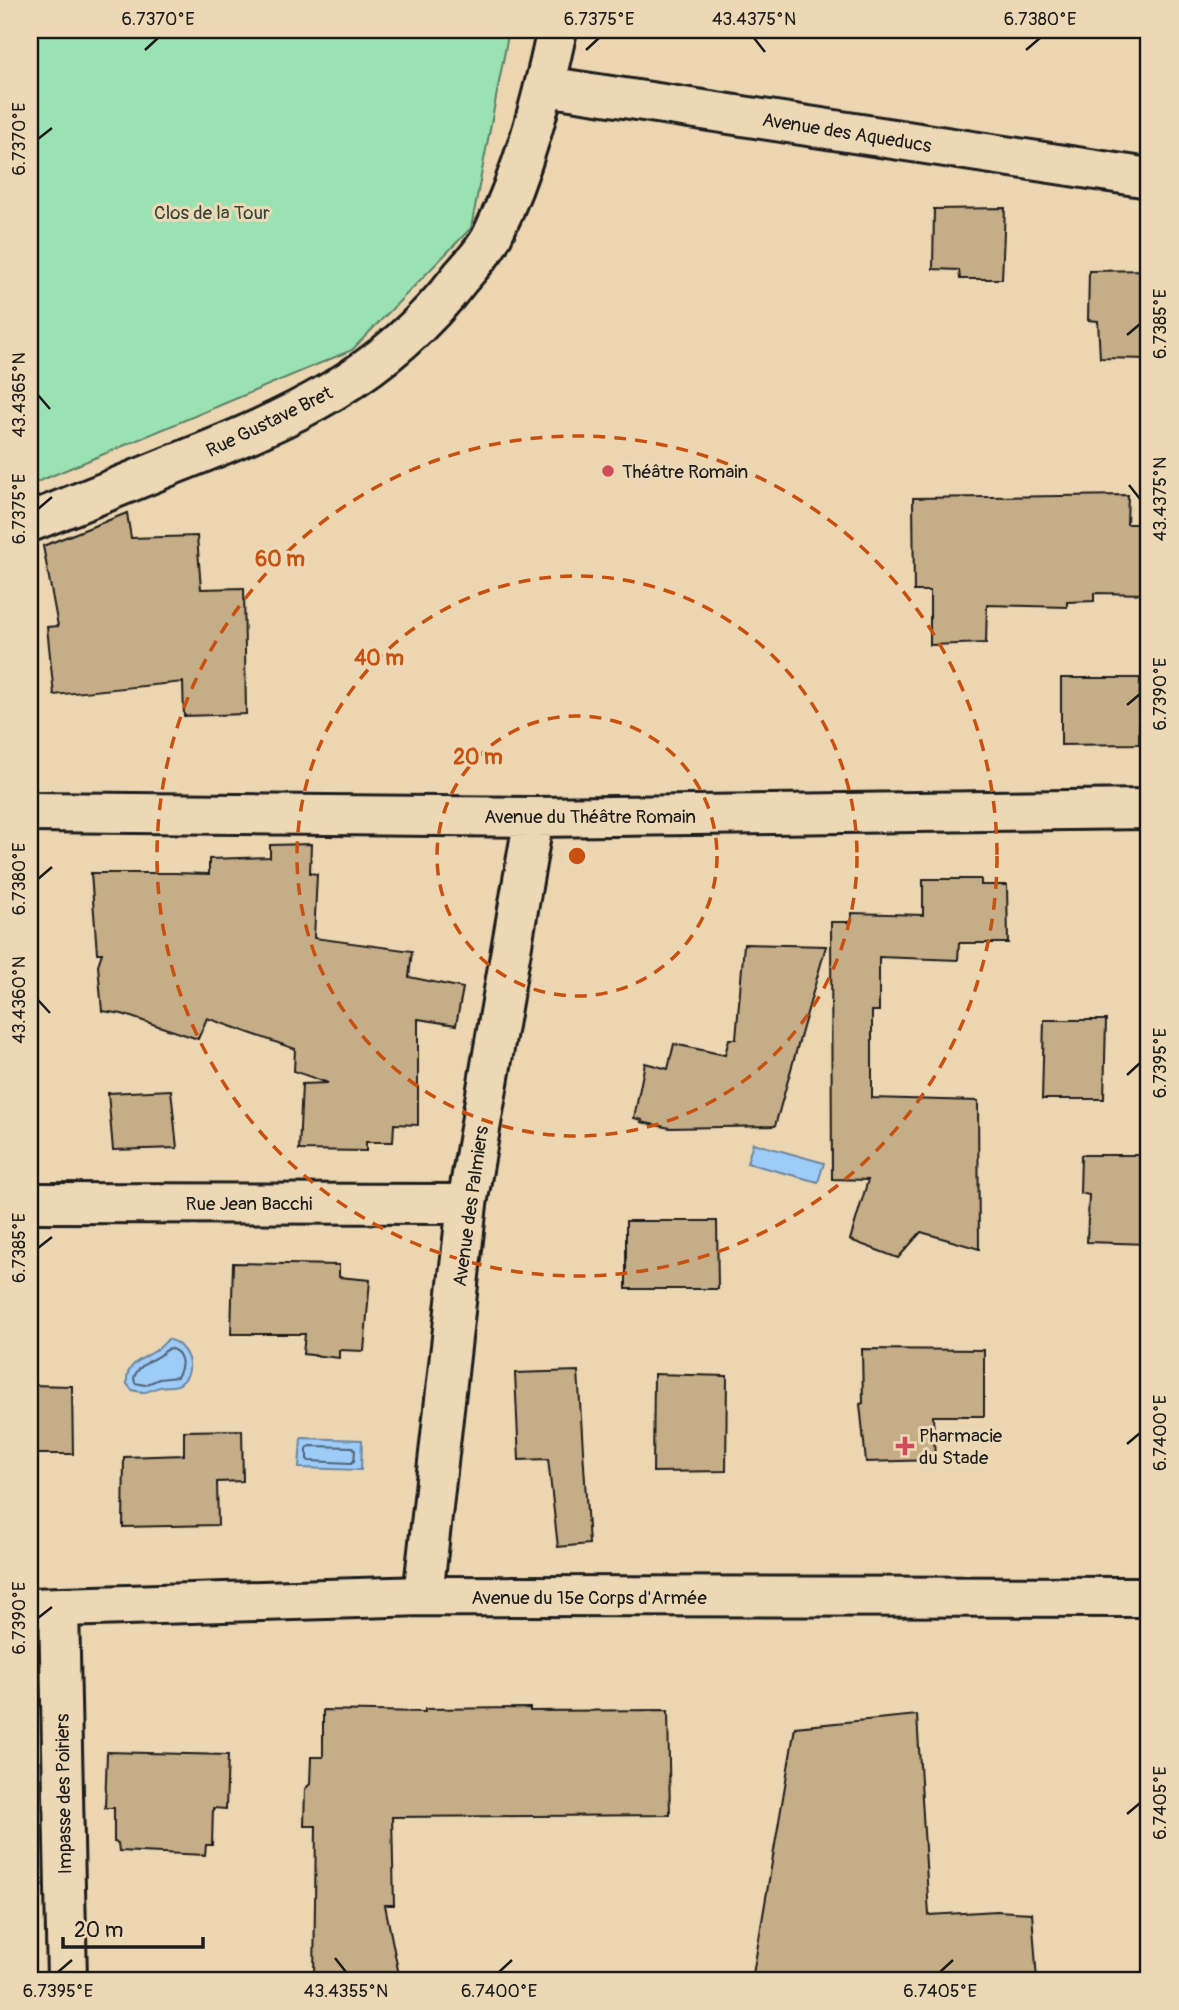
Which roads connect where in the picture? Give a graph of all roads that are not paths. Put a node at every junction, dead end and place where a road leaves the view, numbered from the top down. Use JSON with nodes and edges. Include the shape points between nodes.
{"nodes":[{"id":1,"x":557,"y":30,"type":"edge"},
{"id":2,"x":545,"y":86,"type":"junction"},
{"id":3,"x":1149,"y":178,"type":"edge"},
{"id":4,"x":30,"y":522,"type":"edge"},
{"id":5,"x":1149,"y":809,"type":"edge"},
{"id":6,"x":30,"y":812,"type":"edge"},
{"id":7,"x":534,"y":817,"type":"junction"},
{"id":8,"x":30,"y":1203,"type":"edge"},
{"id":9,"x":467,"y":1204,"type":"junction"},
{"id":10,"x":423,"y":1597,"type":"junction"},
{"id":11,"x":1149,"y":1597,"type":"edge"},
{"id":12,"x":44,"y":1608,"type":"edge"},
{"id":13,"x":67,"y":1980,"type":"edge"}],
"edges":[{"from":1,"to":2,"type":"street","name":"Rue Gustave Bret"},
{"from":2,"to":3,"type":"street","name":"Avenue des Aqueducs"},
{"from":2,"to":4,"type":"street","name":"Rue Gustave Bret","via":[[521,167],[491,239],[441,303],[384,358],[326,396],[257,431]]},
{"from":5,"to":7,"type":"street","name":"Avenue du Théâtre Romain"},
{"from":6,"to":7,"type":"street","name":"Avenue du Théâtre Romain"},
{"from":7,"to":9,"type":"street","name":"Avenue des Palmiers"},
{"from":8,"to":9,"type":"street","name":"Rue Jean Bacchi"},
{"from":9,"to":10,"type":"street","name":"Avenue des Palmiers"},
{"from":10,"to":11,"type":"street","name":"Avenue du 15e Corps d'Armée"},
{"from":10,"to":12,"type":"street","name":"Avenue du 15e Corps d'Armée"},
{"from":12,"to":13,"type":"street","name":"Impasse des Poiriers"}]}
